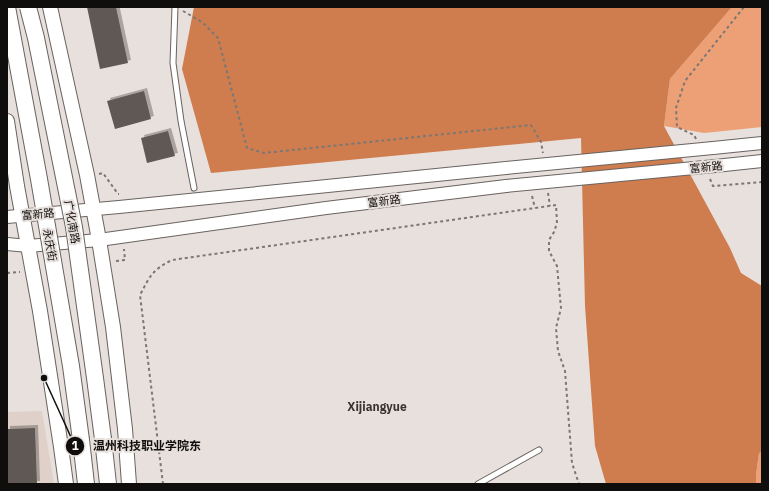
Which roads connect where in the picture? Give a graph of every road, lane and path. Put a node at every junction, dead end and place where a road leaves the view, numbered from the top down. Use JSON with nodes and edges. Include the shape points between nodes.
{"nodes":[{"id":1,"x":7,"y":7,"type":"edge"},
{"id":2,"x":28,"y":7,"type":"edge"},
{"id":3,"x":50,"y":7,"type":"edge"},
{"id":4,"x":174,"y":7,"type":"edge"},
{"id":5,"x":744,"y":7,"type":"edge"},
{"id":6,"x":182,"y":10,"type":"dead end"},
{"id":7,"x":7,"y":121,"type":"edge"},
{"id":8,"x":697,"y":142,"type":"dead end"},
{"id":9,"x":762,"y":143,"type":"edge"},
{"id":10,"x":544,"y":158,"type":"dead end"},
{"id":11,"x":762,"y":161,"type":"edge"},
{"id":12,"x":712,"y":170,"type":"junction"},
{"id":13,"x":87,"y":175,"type":"junction"},
{"id":14,"x":762,"y":182,"type":"edge"},
{"id":15,"x":194,"y":188,"type":"dead end"},
{"id":16,"x":548,"y":190,"type":"dead end"},
{"id":17,"x":126,"y":194,"type":"dead end"},
{"id":18,"x":532,"y":196,"type":"dead end"},
{"id":19,"x":550,"y":206,"type":"junction"},
{"id":20,"x":535,"y":208,"type":"junction"},
{"id":21,"x":93,"y":209,"type":"junction"},
{"id":22,"x":22,"y":216,"type":"junction"},
{"id":23,"x":7,"y":217,"type":"edge"},
{"id":24,"x":99,"y":240,"type":"junction"},
{"id":25,"x":7,"y":244,"type":"edge"},
{"id":26,"x":28,"y":246,"type":"junction"},
{"id":27,"x":539,"y":450,"type":"dead end"},
{"id":28,"x":66,"y":484,"type":"edge"},
{"id":29,"x":86,"y":484,"type":"edge"},
{"id":30,"x":108,"y":484,"type":"edge"},
{"id":31,"x":129,"y":484,"type":"edge"},
{"id":32,"x":163,"y":484,"type":"edge"},
{"id":33,"x":478,"y":484,"type":"edge"},
{"id":34,"x":579,"y":484,"type":"edge"}],
"edges":[{"from":1,"to":29,"type":"main road","name":"永庆街","bridge":true,"via":[[71,366]]},
{"from":2,"to":30,"type":"main road","name":"广化南路","bridge":true,"via":[[74,227]]},
{"from":3,"to":13,"type":"main road"},
{"from":4,"to":15,"type":"lane","via":[[173,63]]},
{"from":5,"to":8,"type":"path","via":[[685,81],[676,108],[677,126],[694,135]]},
{"from":6,"to":10,"type":"path","via":[[202,22],[218,38],[247,148],[264,153],[531,125],[541,142]]},
{"from":7,"to":22,"type":"main road"},
{"from":9,"to":21,"type":"street","name":"富新路","bridge":true},
{"from":11,"to":12,"type":"street","name":"富新路"},
{"from":12,"to":14,"type":"path","via":[[713,186]]},
{"from":12,"to":24,"type":"street","name":"富新路","bridge":true,"via":[[506,186]]},
{"from":13,"to":17,"type":"path","via":[[103,173],[118,194]]},
{"from":13,"to":21,"type":"main road"},
{"from":16,"to":19,"type":"path"},
{"from":18,"to":20,"type":"path"},
{"from":19,"to":20,"type":"path"},
{"from":19,"to":34,"type":"path","via":[[556,205],[557,223],[549,240],[549,251],[557,266],[561,308],[556,328],[558,351],[565,371],[572,463]]},
{"from":20,"to":32,"type":"path","via":[[172,260],[161,266],[150,276],[140,295]]},
{"from":21,"to":22,"type":"street","name":"富新路"},
{"from":21,"to":24,"type":"main road"},
{"from":22,"to":23,"type":"street","name":"富新路"},
{"from":22,"to":26,"type":"main road"},
{"from":24,"to":26,"type":"street","name":"富新路"},
{"from":24,"to":31,"type":"main road","via":[[113,327]]},
{"from":25,"to":26,"type":"street","name":"富新路"},
{"from":26,"to":28,"type":"main road"},
{"from":27,"to":33,"type":"lane"}]}
